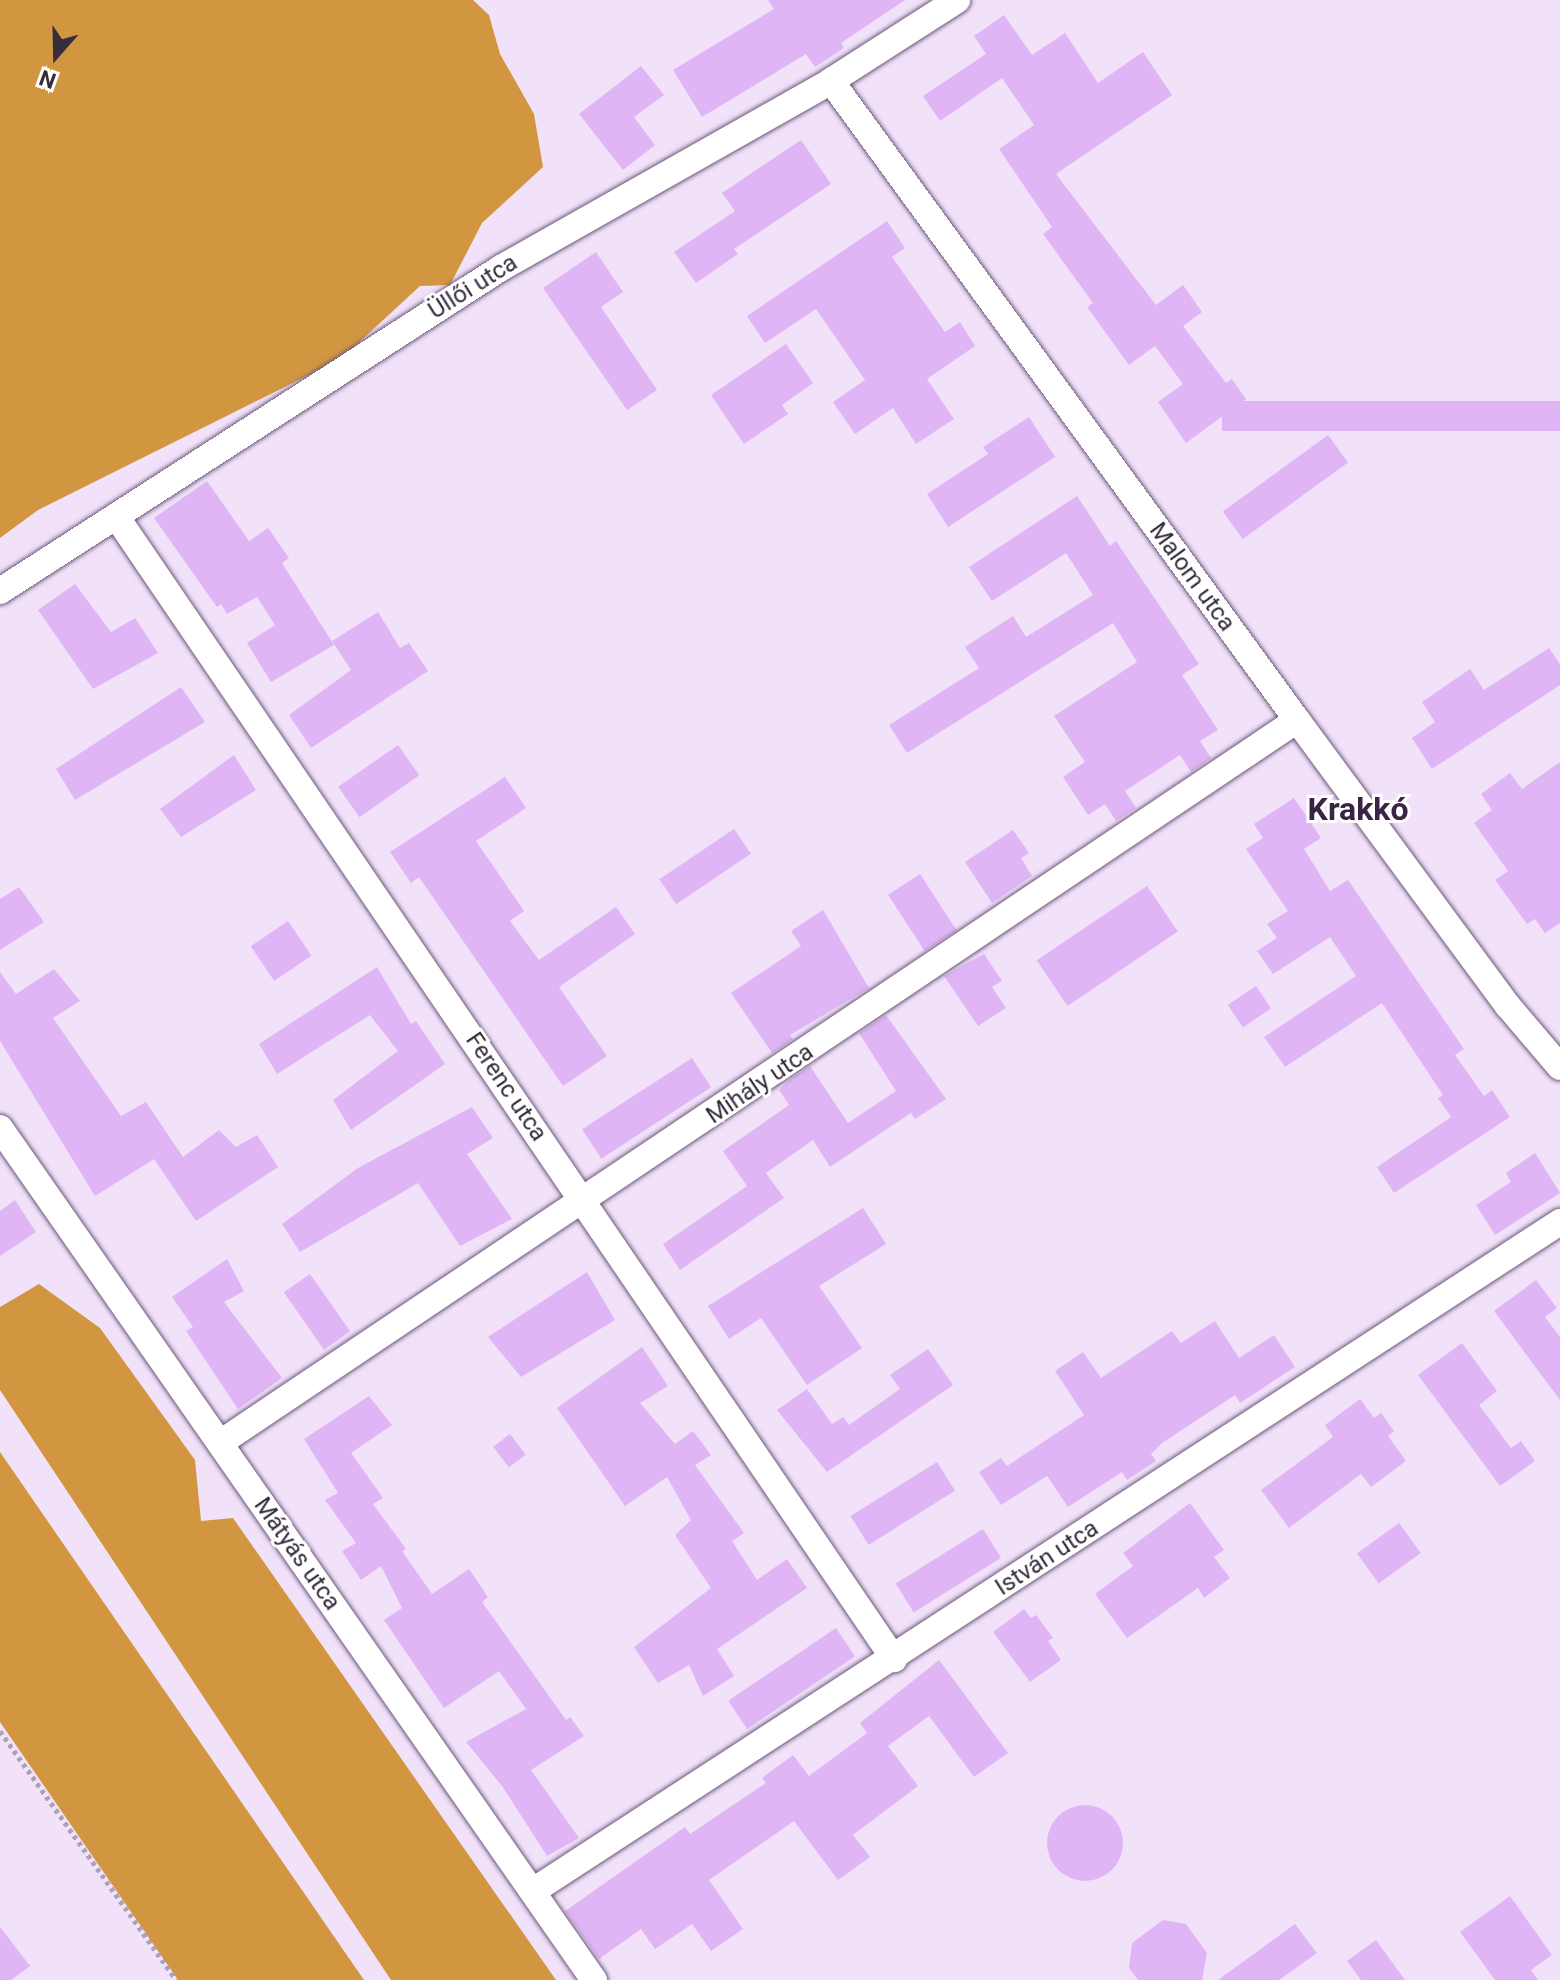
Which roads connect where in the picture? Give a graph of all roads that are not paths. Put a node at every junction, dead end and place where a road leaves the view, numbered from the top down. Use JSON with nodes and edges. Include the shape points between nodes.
{"nodes":[{"id":1,"x":957,"y":0,"type":"edge"},
{"id":2,"x":831,"y":81,"type":"junction"},
{"id":3,"x":116,"y":516,"type":"junction"},
{"id":4,"x":0,"y":591,"type":"edge"},
{"id":5,"x":1297,"y":720,"type":"junction"},
{"id":6,"x":1560,"y":1067,"type":"edge"},
{"id":7,"x":0,"y":1128,"type":"edge"},
{"id":8,"x":585,"y":1202,"type":"junction"},
{"id":9,"x":1560,"y":1222,"type":"edge"},
{"id":10,"x":220,"y":1443,"type":"junction"},
{"id":11,"x":894,"y":1659,"type":"junction"},
{"id":12,"x":533,"y":1891,"type":"junction"},
{"id":13,"x":594,"y":1980,"type":"edge"}],
"edges":[{"from":1,"to":2,"type":"street","name":"Üllői utca"},
{"from":2,"to":3,"type":"street","name":"Üllői utca","via":[[501,268]]},
{"from":2,"to":5,"type":"street","name":"Malom utca"},
{"from":3,"to":4,"type":"street","name":"Üllői utca"},
{"from":3,"to":8,"type":"street","name":"Ferenc utca"},
{"from":5,"to":6,"type":"street","name":"Malom utca","via":[[1508,1006]]},
{"from":5,"to":8,"type":"street","name":"Mihály utca"},
{"from":7,"to":10,"type":"street","name":"Mátyás utca"},
{"from":8,"to":10,"type":"street","name":"Mihály utca"},
{"from":8,"to":11,"type":"street","name":"Ferenc utca"},
{"from":9,"to":11,"type":"street","name":"István utca"},
{"from":10,"to":12,"type":"street","name":"Mátyás utca"},
{"from":11,"to":12,"type":"street","name":"István utca"},
{"from":12,"to":13,"type":"street","name":"Mátyás utca"}]}
